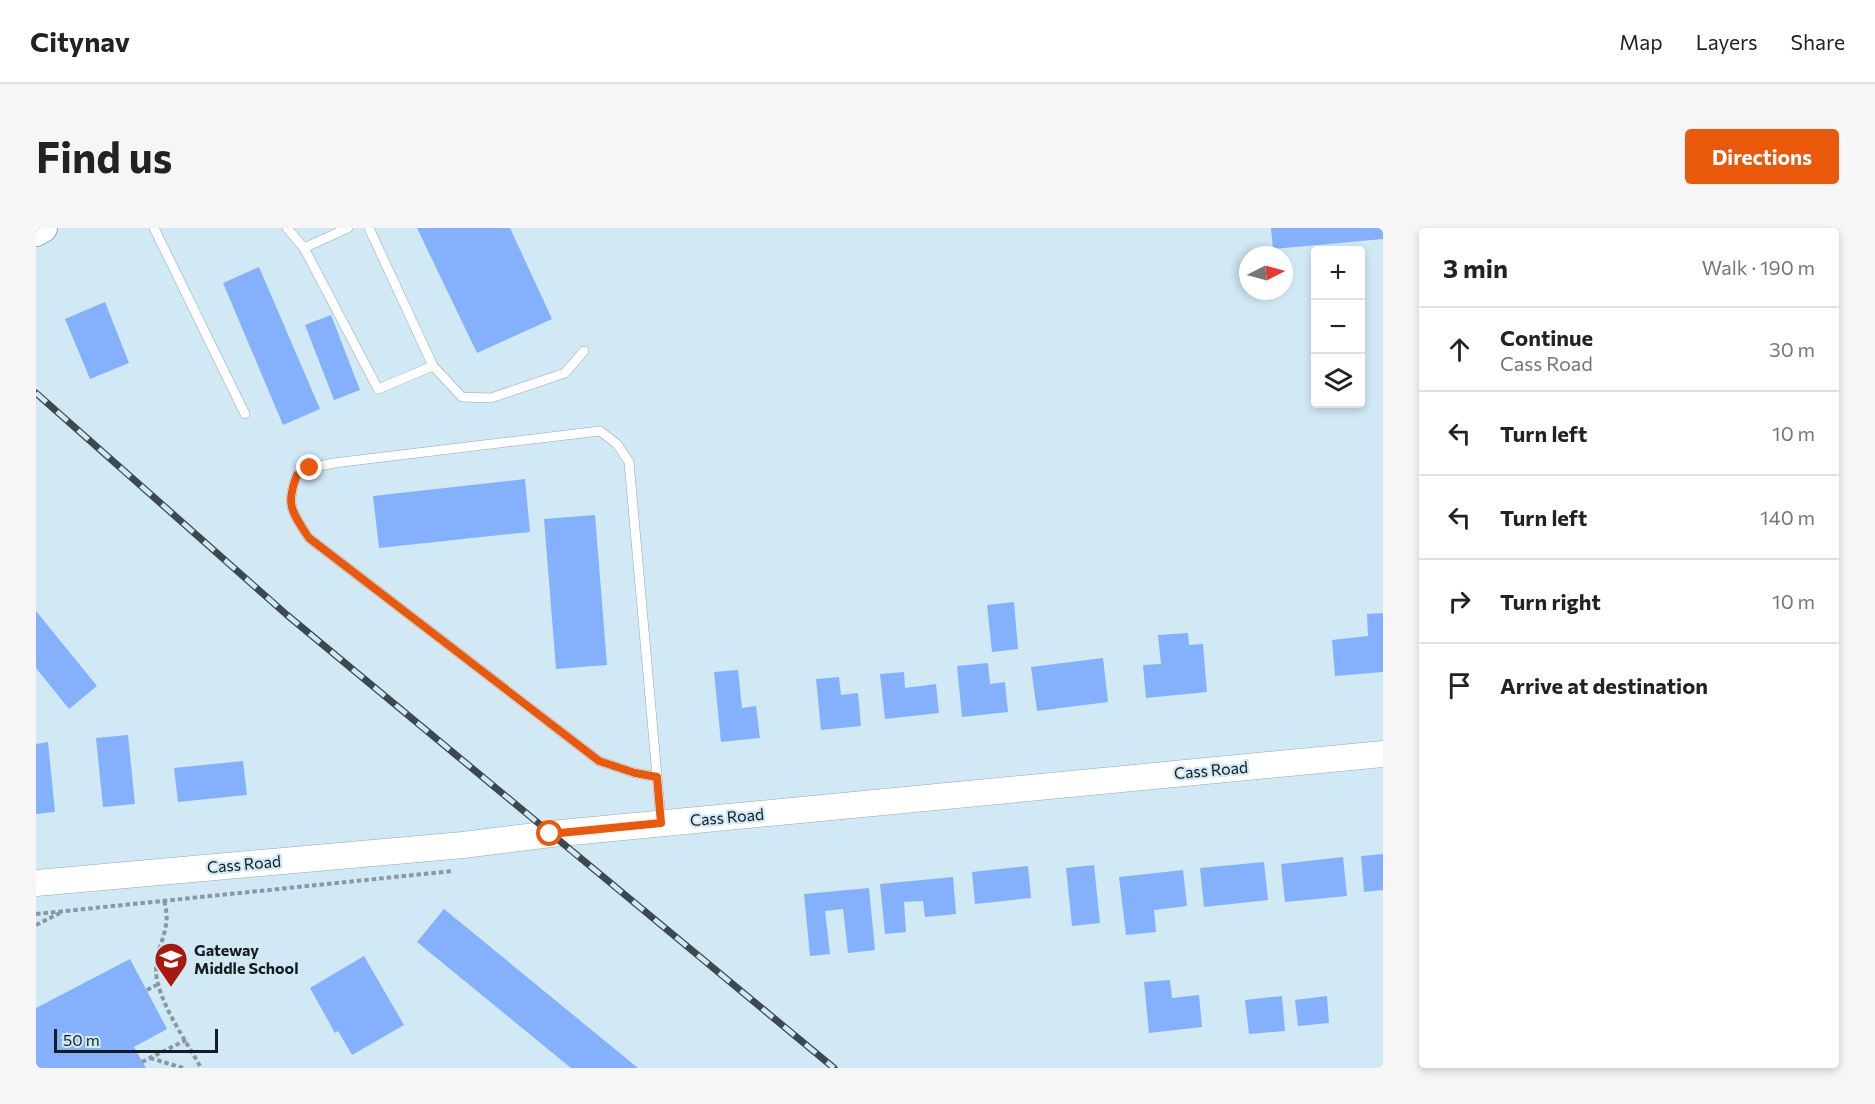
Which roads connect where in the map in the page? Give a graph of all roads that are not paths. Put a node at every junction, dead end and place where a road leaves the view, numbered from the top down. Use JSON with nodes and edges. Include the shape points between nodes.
{"nodes":[{"id":1,"x":43,"y":228,"type":"edge"},
{"id":2,"x":154,"y":228,"type":"edge"},
{"id":3,"x":288,"y":228,"type":"edge"},
{"id":4,"x":348,"y":228,"type":"edge"},
{"id":5,"x":369,"y":228,"type":"edge"},
{"id":6,"x":36,"y":232,"type":"edge"},
{"id":7,"x":304,"y":248,"type":"junction"},
{"id":8,"x":584,"y":351,"type":"dead end"},
{"id":9,"x":433,"y":366,"type":"junction"},
{"id":10,"x":244,"y":414,"type":"dead end"},
{"id":11,"x":1383,"y":754,"type":"edge"},
{"id":12,"x":657,"y":777,"type":"junction"},
{"id":13,"x":661,"y":823,"type":"junction"},
{"id":14,"x":36,"y":883,"type":"edge"}],
"edges":[{"from":1,"to":6,"type":"main road"},
{"from":2,"to":10,"type":"lane"},
{"from":3,"to":7,"type":"lane"},
{"from":4,"to":7,"type":"lane"},
{"from":5,"to":9,"type":"lane"},
{"from":7,"to":9,"type":"lane","via":[[378,390]]},
{"from":8,"to":9,"type":"lane","via":[[565,373],[491,398],[462,397]]},
{"from":11,"to":13,"type":"street","name":"Cass Road"},
{"from":12,"to":12,"type":"lane","via":[[629,462],[617,444],[600,431],[334,464],[310,468],[297,475],[289,496],[295,517],[309,538],[599,761]]},
{"from":12,"to":13,"type":"lane"},
{"from":13,"to":14,"type":"street","name":"Cass Road"}]}
